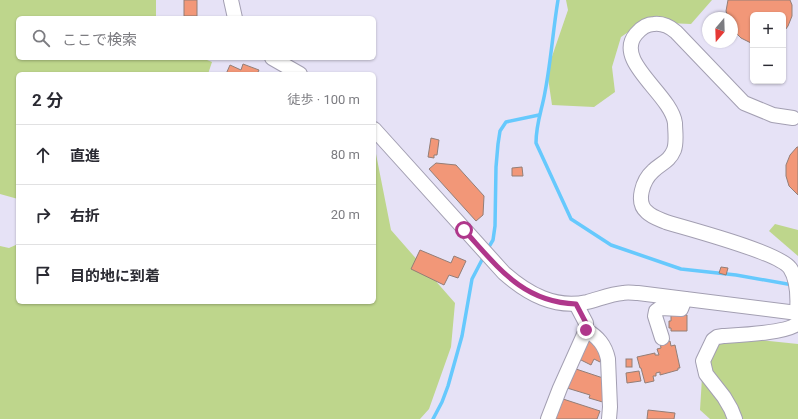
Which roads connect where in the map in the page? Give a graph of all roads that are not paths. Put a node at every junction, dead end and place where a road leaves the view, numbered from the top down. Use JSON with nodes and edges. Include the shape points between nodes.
{"nodes":[{"id":1,"x":231,"y":0,"type":"edge"},
{"id":2,"x":235,"y":16,"type":"edge"},
{"id":3,"x":276,"y":60,"type":"edge"},
{"id":4,"x":296,"y":72,"type":"edge"},
{"id":5,"x":793,"y":118,"type":"dead end"},
{"id":6,"x":376,"y":131,"type":"edge"},
{"id":7,"x":685,"y":299,"type":"junction"},
{"id":8,"x":576,"y":304,"type":"junction"},
{"id":9,"x":798,"y":316,"type":"edge"},
{"id":10,"x":586,"y":330,"type":"junction"},
{"id":11,"x":662,"y":338,"type":"dead end"},
{"id":12,"x":548,"y":419,"type":"edge"},
{"id":13,"x":609,"y":419,"type":"edge"},
{"id":14,"x":735,"y":419,"type":"edge"}],
"edges":[{"from":1,"to":2,"type":"street"},
{"from":3,"to":4,"type":"street"},
{"from":5,"to":9,"type":"street","via":[[773,115],[744,103],[669,26],[661,23],[650,24],[635,36],[630,47],[633,60],[641,74],[670,108],[676,137],[675,149],[669,158],[645,180],[642,204],[645,211],[654,218],[757,250],[789,266],[794,276]]},
{"from":6,"to":8,"type":"street","via":[[504,273],[535,295],[561,303]]},
{"from":7,"to":8,"type":"street","via":[[623,292]]},
{"from":7,"to":9,"type":"street"},
{"from":7,"to":11,"type":"street","via":[[682,309],[660,308],[656,311],[655,316]]},
{"from":8,"to":10,"type":"street","via":[[586,323]]},
{"from":9,"to":14,"type":"street","via":[[789,328],[723,336],[713,340],[703,361],[704,368]]},
{"from":10,"to":12,"type":"street"},
{"from":10,"to":13,"type":"street","via":[[599,340],[608,359]]}]}
